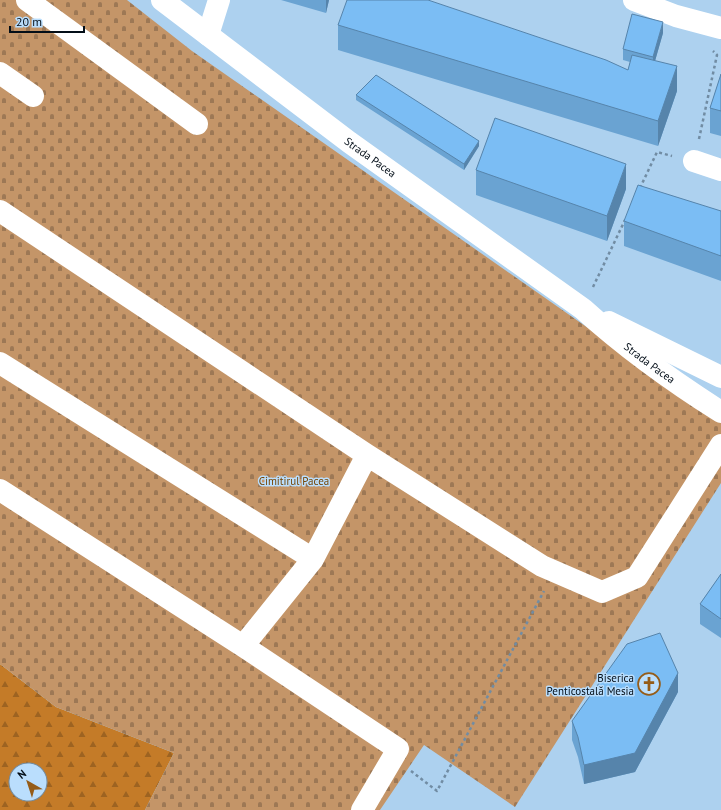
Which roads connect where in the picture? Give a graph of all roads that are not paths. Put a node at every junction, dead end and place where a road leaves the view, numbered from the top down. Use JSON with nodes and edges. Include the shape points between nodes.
{"nodes":[{"id":1,"x":27,"y":0,"type":"edge"},
{"id":2,"x":162,"y":0,"type":"edge"},
{"id":3,"x":219,"y":0,"type":"edge"},
{"id":4,"x":634,"y":0,"type":"edge"},
{"id":5,"x":677,"y":8,"type":"edge"},
{"id":6,"x":721,"y":28,"type":"edge"},
{"id":7,"x":208,"y":35,"type":"junction"},
{"id":8,"x":0,"y":73,"type":"edge"},
{"id":9,"x":33,"y":96,"type":"dead end"},
{"id":10,"x":197,"y":124,"type":"dead end"},
{"id":11,"x":694,"y":161,"type":"road end"},
{"id":12,"x":721,"y":170,"type":"edge"},
{"id":13,"x":0,"y":211,"type":"edge"},
{"id":14,"x":583,"y":310,"type":"junction"},
{"id":15,"x":0,"y":363,"type":"edge"},
{"id":16,"x":721,"y":377,"type":"edge"},
{"id":17,"x":721,"y":412,"type":"edge"},
{"id":18,"x":721,"y":445,"type":"edge"},
{"id":19,"x":367,"y":454,"type":"junction"},
{"id":20,"x":0,"y":490,"type":"edge"},
{"id":21,"x":313,"y":559,"type":"junction"},
{"id":22,"x":244,"y":646,"type":"junction"},
{"id":23,"x":362,"y":810,"type":"edge"}],
"edges":[{"from":1,"to":10,"type":"main road"},
{"from":2,"to":7,"type":"main road","name":"Strada Pacea"},
{"from":3,"to":7,"type":"main road"},
{"from":4,"to":5,"type":"main road"},
{"from":5,"to":6,"type":"main road"},
{"from":7,"to":14,"type":"main road","name":"Strada Pacea","via":[[349,142]]},
{"from":8,"to":9,"type":"main road"},
{"from":11,"to":12,"type":"main road"},
{"from":13,"to":19,"type":"main road"},
{"from":14,"to":16,"type":"main road","name":"Strada Pacea"},
{"from":14,"to":17,"type":"main road","name":"Strada Pacea","via":[[616,339]]},
{"from":15,"to":21,"type":"main road"},
{"from":18,"to":19,"type":"main road","via":[[638,577],[602,592],[542,566]]},
{"from":19,"to":21,"type":"main road"},
{"from":20,"to":22,"type":"main road"},
{"from":21,"to":22,"type":"main road"},
{"from":22,"to":23,"type":"main road","via":[[398,749]]}]}
